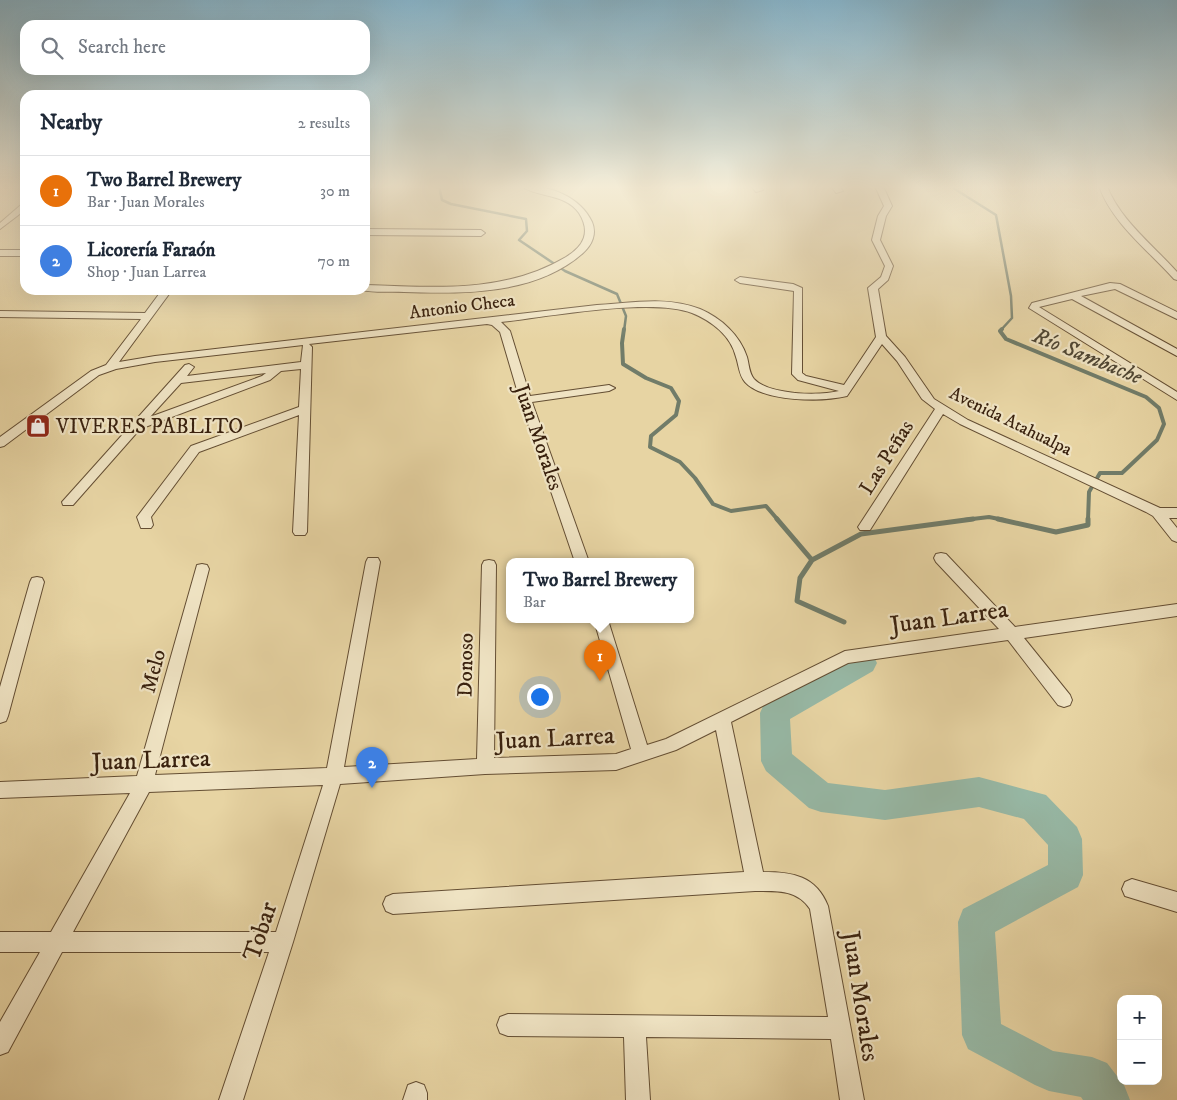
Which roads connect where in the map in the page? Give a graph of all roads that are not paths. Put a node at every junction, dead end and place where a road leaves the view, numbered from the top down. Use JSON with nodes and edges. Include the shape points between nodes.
{"nodes":[{"id":1,"x":589,"y":237,"type":"edge"},
{"id":2,"x":877,"y":237,"type":"edge"},
{"id":3,"x":1141,"y":237,"type":"edge"},
{"id":4,"x":0,"y":253,"type":"edge"},
{"id":5,"x":20,"y":253,"type":"edge"},
{"id":6,"x":1177,"y":276,"type":"edge"},
{"id":7,"x":740,"y":280,"type":"dead end"},
{"id":8,"x":370,"y":288,"type":"edge"},
{"id":9,"x":163,"y":295,"type":"edge"},
{"id":10,"x":1074,"y":296,"type":"junction"},
{"id":11,"x":0,"y":314,"type":"edge"},
{"id":12,"x":147,"y":316,"type":"junction"},
{"id":13,"x":1177,"y":316,"type":"edge"},
{"id":14,"x":488,"y":321,"type":"junction"},
{"id":15,"x":881,"y":337,"type":"junction"},
{"id":16,"x":306,"y":347,"type":"dead end"},
{"id":17,"x":203,"y":354,"type":"junction"},
{"id":18,"x":1177,"y":354,"type":"edge"},
{"id":19,"x":306,"y":365,"type":"junction"},
{"id":20,"x":110,"y":367,"type":"junction"},
{"id":21,"x":278,"y":369,"type":"junction"},
{"id":22,"x":177,"y":380,"type":"junction"},
{"id":23,"x":609,"y":388,"type":"dead end"},
{"id":24,"x":847,"y":389,"type":"junction"},
{"id":25,"x":1177,"y":398,"type":"edge"},
{"id":26,"x":526,"y":400,"type":"junction"},
{"id":27,"x":941,"y":408,"type":"junction"},
{"id":28,"x":304,"y":409,"type":"junction"},
{"id":29,"x":136,"y":427,"type":"junction"},
{"id":30,"x":0,"y":443,"type":"edge"},
{"id":31,"x":68,"y":502,"type":"dead end"},
{"id":32,"x":1158,"y":513,"type":"junction"},
{"id":33,"x":1177,"y":513,"type":"edge"},
{"id":34,"x":146,"y":525,"type":"dead end"},
{"id":35,"x":865,"y":528,"type":"dead end"},
{"id":36,"x":300,"y":532,"type":"dead end"},
{"id":37,"x":1177,"y":537,"type":"edge"},
{"id":38,"x":581,"y":558,"type":"edge"},
{"id":39,"x":941,"y":558,"type":"dead end"},
{"id":40,"x":373,"y":562,"type":"dead end"},
{"id":41,"x":489,"y":565,"type":"dead end"},
{"id":42,"x":202,"y":569,"type":"dead end"},
{"id":43,"x":37,"y":582,"type":"dead end"},
{"id":44,"x":1177,"y":610,"type":"edge"},
{"id":45,"x":602,"y":623,"type":"edge"},
{"id":46,"x":1012,"y":633,"type":"junction"},
{"id":47,"x":1064,"y":700,"type":"dead end"},
{"id":48,"x":0,"y":716,"type":"edge"},
{"id":49,"x":722,"y":718,"type":"junction"},
{"id":50,"x":641,"y":754,"type":"junction"},
{"id":51,"x":485,"y":766,"type":"junction"},
{"id":52,"x":334,"y":776,"type":"junction"},
{"id":53,"x":144,"y":784,"type":"junction"},
{"id":54,"x":0,"y":790,"type":"edge"},
{"id":55,"x":755,"y":881,"type":"junction"},
{"id":56,"x":1132,"y":889,"type":"dead end"},
{"id":57,"x":1177,"y":902,"type":"edge"},
{"id":58,"x":393,"y":904,"type":"dead end"},
{"id":59,"x":56,"y":941,"type":"junction"},
{"id":60,"x":0,"y":942,"type":"edge"},
{"id":61,"x":283,"y":942,"type":"junction"},
{"id":62,"x":508,"y":1025,"type":"dead end"},
{"id":63,"x":635,"y":1027,"type":"junction"},
{"id":64,"x":839,"y":1028,"type":"junction"},
{"id":65,"x":0,"y":1044,"type":"edge"},
{"id":66,"x":231,"y":1100,"type":"edge"},
{"id":67,"x":638,"y":1100,"type":"edge"},
{"id":68,"x":852,"y":1100,"type":"edge"}],
"edges":[{"from":1,"to":8,"type":"street","via":[[584,247],[565,262],[512,283],[476,288]]},
{"from":2,"to":15,"type":"street","via":[[890,266],[885,278],[873,288]]},
{"from":3,"to":6,"type":"street"},
{"from":4,"to":5,"type":"street"},
{"from":7,"to":24,"type":"street","via":[[799,290],[797,374]]},
{"from":9,"to":12,"type":"street"},
{"from":10,"to":13,"type":"street","via":[[1118,286]]},
{"from":10,"to":18,"type":"street"},
{"from":10,"to":25,"type":"street","via":[[1035,305],[1034,308]]},
{"from":11,"to":12,"type":"street"},
{"from":12,"to":20,"type":"street"},
{"from":14,"to":17,"type":"street","name":"Antonio Checa"},
{"from":14,"to":24,"type":"street","name":"Antonio Checa","via":[[598,308],[656,304],[682,307],[708,317],[732,337],[748,379],[756,387],[771,392],[828,397],[843,394]]},
{"from":14,"to":26,"type":"street","name":"Juan Morales","via":[[505,331]]},
{"from":15,"to":24,"type":"street"},
{"from":15,"to":27,"type":"street","name":"Avenida Atahualpa","via":[[901,359],[926,397]]},
{"from":16,"to":19,"type":"street"},
{"from":17,"to":20,"type":"street","name":"Antonio Checa"},
{"from":17,"to":22,"type":"street"},
{"from":19,"to":21,"type":"street"},
{"from":19,"to":28,"type":"street"},
{"from":20,"to":30,"type":"street","name":"Antonio Checa","via":[[95,374]]},
{"from":21,"to":22,"type":"street"},
{"from":21,"to":29,"type":"street","via":[[266,378]]},
{"from":22,"to":29,"type":"street"},
{"from":23,"to":26,"type":"street"},
{"from":26,"to":38,"type":"street","name":"Juan Morales"},
{"from":27,"to":32,"type":"street","name":"Avenida Atahualpa","via":[[990,435]]},
{"from":27,"to":35,"type":"street","name":"Las Peñas"},
{"from":28,"to":34,"type":"street","via":[[195,449],[144,517]]},
{"from":28,"to":36,"type":"street"},
{"from":29,"to":31,"type":"street"},
{"from":32,"to":33,"type":"street"},
{"from":32,"to":37,"type":"street"},
{"from":39,"to":46,"type":"street"},
{"from":40,"to":52,"type":"street","name":"Tobar"},
{"from":41,"to":51,"type":"street","name":"Donoso"},
{"from":42,"to":53,"type":"street","name":"Melo"},
{"from":43,"to":48,"type":"street"},
{"from":44,"to":46,"type":"street","name":"Juan Larrea"},
{"from":45,"to":50,"type":"street"},
{"from":46,"to":47,"type":"street"},
{"from":46,"to":49,"type":"street","name":"Juan Larrea","via":[[845,657]]},
{"from":49,"to":50,"type":"street","name":"Juan Larrea","via":[[670,745]]},
{"from":49,"to":55,"type":"street"},
{"from":50,"to":51,"type":"street","name":"Juan Larrea","via":[[616,762]]},
{"from":51,"to":52,"type":"street","name":"Juan Larrea"},
{"from":52,"to":53,"type":"street","name":"Juan Larrea"},
{"from":52,"to":61,"type":"street","name":"Tobar"},
{"from":53,"to":54,"type":"street","name":"Juan Larrea"},
{"from":53,"to":59,"type":"street","name":"Melo"},
{"from":55,"to":58,"type":"street"},
{"from":55,"to":64,"type":"street","name":"Juan Morales","via":[[789,882],[805,889],[817,901]]},
{"from":56,"to":57,"type":"street"},
{"from":59,"to":60,"type":"street"},
{"from":59,"to":61,"type":"street"},
{"from":59,"to":65,"type":"street","name":"Melo"},
{"from":61,"to":66,"type":"street","name":"Tobar"},
{"from":62,"to":63,"type":"street"},
{"from":63,"to":64,"type":"street"},
{"from":63,"to":67,"type":"street"},
{"from":64,"to":68,"type":"street","name":"Juan Morales"}]}
